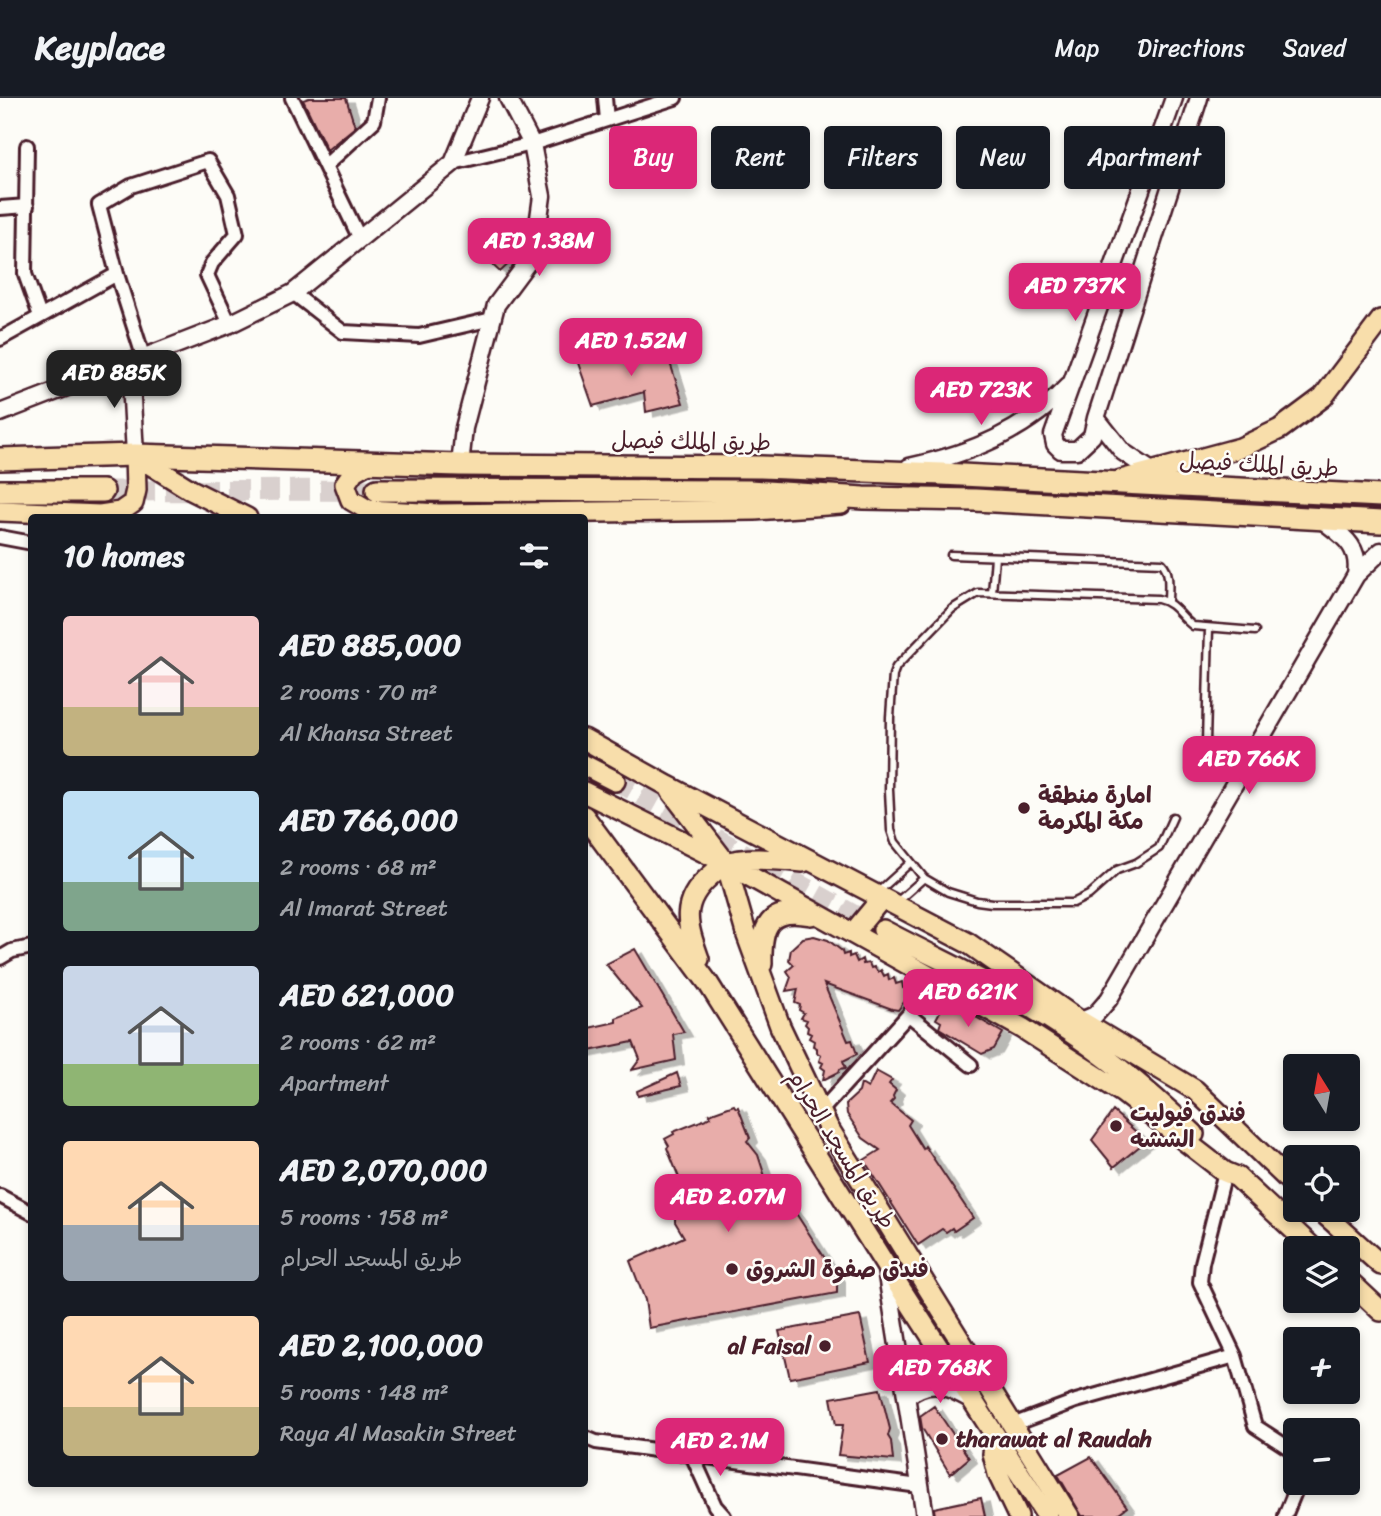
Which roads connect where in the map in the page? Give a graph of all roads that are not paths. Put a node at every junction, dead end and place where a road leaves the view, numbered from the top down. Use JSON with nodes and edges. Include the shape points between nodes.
{"nodes":[{"id":1,"x":292,"y":98,"type":"edge"},
{"id":2,"x":378,"y":98,"type":"edge"},
{"id":3,"x":480,"y":98,"type":"edge"},
{"id":4,"x":508,"y":98,"type":"edge"},
{"id":5,"x":605,"y":98,"type":"edge"},
{"id":6,"x":675,"y":98,"type":"edge"},
{"id":7,"x":1174,"y":98,"type":"edge"},
{"id":8,"x":1199,"y":98,"type":"edge"},
{"id":9,"x":607,"y":120,"type":"junction"},
{"id":10,"x":533,"y":144,"type":"junction"},
{"id":11,"x":27,"y":146,"type":"dead end"},
{"id":12,"x":453,"y":163,"type":"junction"},
{"id":13,"x":325,"y":166,"type":"junction"},
{"id":14,"x":27,"y":206,"type":"junction"},
{"id":15,"x":0,"y":208,"type":"edge"},
{"id":16,"x":360,"y":239,"type":"junction"},
{"id":17,"x":117,"y":274,"type":"junction"},
{"id":18,"x":293,"y":293,"type":"junction"},
{"id":19,"x":40,"y":316,"type":"junction"},
{"id":20,"x":492,"y":319,"type":"junction"},
{"id":21,"x":1381,"y":320,"type":"edge"},
{"id":22,"x":230,"y":324,"type":"junction"},
{"id":23,"x":0,"y":339,"type":"edge"},
{"id":24,"x":137,"y":361,"type":"junction"},
{"id":25,"x":1076,"y":378,"type":"junction"},
{"id":26,"x":0,"y":412,"type":"edge"},
{"id":27,"x":1096,"y":418,"type":"junction"},
{"id":28,"x":135,"y":455,"type":"junction"},
{"id":29,"x":0,"y":459,"type":"edge"},
{"id":30,"x":370,"y":463,"type":"junction"},
{"id":31,"x":460,"y":465,"type":"junction"},
{"id":32,"x":887,"y":472,"type":"junction"},
{"id":33,"x":1153,"y":472,"type":"junction"},
{"id":34,"x":1114,"y":482,"type":"junction"},
{"id":35,"x":377,"y":490,"type":"tunnel mouth"},
{"id":36,"x":0,"y":491,"type":"edge"},
{"id":37,"x":103,"y":491,"type":"tunnel mouth"},
{"id":38,"x":1381,"y":496,"type":"edge"},
{"id":39,"x":900,"y":499,"type":"junction"},
{"id":40,"x":0,"y":512,"type":"edge"},
{"id":41,"x":67,"y":514,"type":"edge"},
{"id":42,"x":107,"y":514,"type":"edge"},
{"id":43,"x":239,"y":514,"type":"edge"},
{"id":44,"x":413,"y":514,"type":"edge"},
{"id":45,"x":542,"y":514,"type":"edge"},
{"id":46,"x":28,"y":519,"type":"edge"},
{"id":47,"x":1321,"y":519,"type":"junction"},
{"id":48,"x":1380,"y":523,"type":"edge"},
{"id":49,"x":0,"y":537,"type":"edge"},
{"id":50,"x":28,"y":542,"type":"edge"},
{"id":51,"x":1381,"y":551,"type":"edge"},
{"id":52,"x":951,"y":555,"type":"dead end"},
{"id":53,"x":995,"y":557,"type":"junction"},
{"id":54,"x":1356,"y":575,"type":"junction"},
{"id":55,"x":992,"y":593,"type":"junction"},
{"id":56,"x":1168,"y":601,"type":"junction"},
{"id":57,"x":1209,"y":628,"type":"junction"},
{"id":58,"x":1255,"y":631,"type":"dead end"},
{"id":59,"x":588,"y":741,"type":"edge"},
{"id":60,"x":1206,"y":743,"type":"dead end"},
{"id":61,"x":588,"y":767,"type":"edge"},
{"id":62,"x":615,"y":782,"type":"tunnel mouth"},
{"id":63,"x":667,"y":786,"type":"junction"},
{"id":64,"x":588,"y":794,"type":"edge"},
{"id":65,"x":1173,"y":817,"type":"dead end"},
{"id":66,"x":588,"y":821,"type":"edge"},
{"id":67,"x":726,"y":863,"type":"junction"},
{"id":68,"x":814,"y":863,"type":"junction"},
{"id":69,"x":910,"y":863,"type":"junction"},
{"id":70,"x":924,"y":878,"type":"junction"},
{"id":71,"x":883,"y":899,"type":"junction"},
{"id":72,"x":825,"y":918,"type":"junction"},
{"id":73,"x":883,"y":930,"type":"tunnel mouth"},
{"id":74,"x":853,"y":933,"type":"junction"},
{"id":75,"x":28,"y":948,"type":"edge"},
{"id":76,"x":0,"y":958,"type":"edge"},
{"id":77,"x":762,"y":976,"type":"junction"},
{"id":78,"x":939,"y":981,"type":"junction"},
{"id":79,"x":709,"y":983,"type":"junction"},
{"id":80,"x":1109,"y":999,"type":"junction"},
{"id":81,"x":909,"y":1015,"type":"junction"},
{"id":82,"x":1081,"y":1021,"type":"junction"},
{"id":83,"x":1110,"y":1039,"type":"junction"},
{"id":84,"x":971,"y":1065,"type":"dead end"},
{"id":85,"x":821,"y":1111,"type":"junction"},
{"id":86,"x":1283,"y":1174,"type":"edge"},
{"id":87,"x":1231,"y":1175,"type":"junction"},
{"id":88,"x":0,"y":1196,"type":"edge"},
{"id":89,"x":28,"y":1211,"type":"edge"},
{"id":90,"x":1333,"y":1222,"type":"edge"},
{"id":91,"x":1300,"y":1236,"type":"edge"},
{"id":92,"x":1381,"y":1265,"type":"edge"},
{"id":93,"x":886,"y":1266,"type":"junction"},
{"id":94,"x":1360,"y":1291,"type":"edge"},
{"id":95,"x":1381,"y":1311,"type":"edge"},
{"id":96,"x":1234,"y":1356,"type":"junction"},
{"id":97,"x":906,"y":1397,"type":"junction"},
{"id":98,"x":972,"y":1400,"type":"junction"},
{"id":99,"x":1004,"y":1430,"type":"junction"},
{"id":100,"x":588,"y":1439,"type":"edge"},
{"id":101,"x":1283,"y":1444,"type":"edge"},
{"id":102,"x":692,"y":1455,"type":"junction"},
{"id":103,"x":919,"y":1486,"type":"junction"},
{"id":104,"x":1294,"y":1495,"type":"edge"},
{"id":105,"x":724,"y":1516,"type":"edge"},
{"id":106,"x":925,"y":1516,"type":"edge"},
{"id":107,"x":1018,"y":1516,"type":"edge"},
{"id":108,"x":1047,"y":1516,"type":"edge"},
{"id":109,"x":1069,"y":1516,"type":"edge"},
{"id":110,"x":1285,"y":1516,"type":"edge"}],
"edges":[{"from":1,"to":13,"type":"street"},
{"from":2,"to":13,"type":"street","via":[[374,121]]},
{"from":3,"to":12,"type":"street"},
{"from":4,"to":10,"type":"street"},
{"from":5,"to":9,"type":"street"},
{"from":6,"to":9,"type":"street"},
{"from":7,"to":25,"type":"street"},
{"from":8,"to":27,"type":"street"},
{"from":9,"to":10,"type":"street"},
{"from":10,"to":12,"type":"street"},
{"from":10,"to":20,"type":"street","via":[[542,196],[534,254],[496,305]]},
{"from":11,"to":14,"type":"street"},
{"from":12,"to":16,"type":"street"},
{"from":13,"to":16,"type":"street"},
{"from":14,"to":15,"type":"street"},
{"from":14,"to":19,"type":"street","via":[[25,274]]},
{"from":16,"to":18,"type":"street"},
{"from":17,"to":19,"type":"street"},
{"from":17,"to":22,"type":"street","via":[[99,205],[131,186],[208,161],[228,195],[237,234],[212,262],[207,275]]},
{"from":17,"to":24,"type":"street"},
{"from":18,"to":20,"type":"street","via":[[343,332],[419,336]]},
{"from":18,"to":22,"type":"street"},
{"from":19,"to":23,"type":"street"},
{"from":20,"to":31,"type":"street","via":[[464,428]]},
{"from":21,"to":33,"type":"main road","via":[[1323,397],[1280,429],[1240,449]]},
{"from":22,"to":24,"type":"street"},
{"from":24,"to":26,"type":"street"},
{"from":24,"to":28,"type":"street"},
{"from":25,"to":27,"type":"street","via":[[1053,435],[1055,444],[1061,450],[1077,450],[1092,436]]},
{"from":25,"to":32,"type":"street","via":[[1022,426],[988,444]]},
{"from":27,"to":33,"type":"street","via":[[1122,452]]},
{"from":28,"to":29,"type":"highway","name":"طريق الملك فيصل"},
{"from":28,"to":30,"type":"highway","name":"طريق الملك فيصل"},
{"from":28,"to":42,"type":"main road","via":[[133,503]]},
{"from":28,"to":43,"type":"main road"},
{"from":30,"to":31,"type":"highway","name":"طريق الملك فيصل"},
{"from":30,"to":44,"type":"main road","via":[[354,471],[345,484],[351,500],[368,510]]},
{"from":31,"to":32,"type":"highway","name":"طريق الملك فيصل"},
{"from":32,"to":34,"type":"highway","name":"طريق الملك فيصل"},
{"from":33,"to":34,"type":"main road"},
{"from":34,"to":38,"type":"highway","name":"طريق الملك فيصل"},
{"from":35,"to":39,"type":"highway","via":[[749,491]]},
{"from":36,"to":37,"type":"highway"},
{"from":39,"to":45,"type":"main road","via":[[755,510]]},
{"from":39,"to":47,"type":"highway"},
{"from":40,"to":41,"type":"main road"},
{"from":40,"to":46,"type":"main road"},
{"from":47,"to":48,"type":"highway"},
{"from":47,"to":54,"type":"street","via":[[1352,543]]},
{"from":49,"to":50,"type":"street"},
{"from":51,"to":54,"type":"street"},
{"from":52,"to":53,"type":"lane"},
{"from":53,"to":55,"type":"lane"},
{"from":53,"to":56,"type":"lane","via":[[1162,563]]},
{"from":54,"to":80,"type":"street"},
{"from":55,"to":56,"type":"lane"},
{"from":55,"to":69,"type":"lane","via":[[978,593],[952,609],[893,675],[889,813],[895,842]]},
{"from":56,"to":57,"type":"lane","via":[[1193,626]]},
{"from":57,"to":58,"type":"lane"},
{"from":57,"to":60,"type":"lane"},
{"from":59,"to":63,"type":"main road"},
{"from":61,"to":62,"type":"main road"},
{"from":63,"to":67,"type":"main road","name":"طريق المسجد الحرام"},
{"from":63,"to":68,"type":"main road"},
{"from":64,"to":67,"type":"main road"},
{"from":65,"to":70,"type":"lane","via":[[1158,848],[1117,870],[1083,900],[1073,903],[977,901]]},
{"from":66,"to":79,"type":"main road","name":"طريق المسجد الحرام"},
{"from":67,"to":68,"type":"main road","via":[[773,859]]},
{"from":67,"to":72,"type":"main road"},
{"from":67,"to":77,"type":"main road","name":"طريق المسجد الحرام"},
{"from":67,"to":79,"type":"main road","via":[[702,883],[689,904],[687,928]]},
{"from":68,"to":71,"type":"main road"},
{"from":69,"to":70,"type":"lane"},
{"from":69,"to":71,"type":"lane"},
{"from":70,"to":71,"type":"lane"},
{"from":71,"to":74,"type":"main road"},
{"from":71,"to":82,"type":"main road","via":[[968,943]]},
{"from":72,"to":74,"type":"main road"},
{"from":72,"to":77,"type":"main road","via":[[790,911],[771,920],[762,940]]},
{"from":73,"to":87,"type":"main road","via":[[1030,1006],[1076,1037],[1157,1099]]},
{"from":74,"to":78,"type":"main road"},
{"from":75,"to":76,"type":"street"},
{"from":77,"to":85,"type":"main road","name":"طريق المسجد الحرام","via":[[780,1026]]},
{"from":78,"to":81,"type":"street"},
{"from":78,"to":87,"type":"main road","via":[[1123,1093]]},
{"from":79,"to":93,"type":"main road","name":"طريق المسجد الحرام"},
{"from":80,"to":82,"type":"street","via":[[1095,1015]]},
{"from":80,"to":83,"type":"street","via":[[1106,1023]]},
{"from":81,"to":84,"type":"street"},
{"from":81,"to":85,"type":"street"},
{"from":82,"to":83,"type":"main road"},
{"from":83,"to":86,"type":"main road","via":[[1195,1090]]},
{"from":85,"to":99,"type":"main road","name":"طريق المسجد الحرام"},
{"from":87,"to":91,"type":"main road"},
{"from":87,"to":96,"type":"street","via":[[1200,1282]]},
{"from":88,"to":89,"type":"street"},
{"from":90,"to":92,"type":"main road"},
{"from":93,"to":97,"type":"street"},
{"from":93,"to":98,"type":"main road","name":"طريق المسجد الحرام"},
{"from":94,"to":95,"type":"main road"},
{"from":96,"to":99,"type":"street","via":[[1076,1401]]},
{"from":96,"to":101,"type":"street","via":[[1255,1426]]},
{"from":97,"to":98,"type":"street","via":[[918,1387],[935,1384]]},
{"from":97,"to":103,"type":"street"},
{"from":98,"to":99,"type":"main road","name":"طريق المسجد الحرام"},
{"from":99,"to":107,"type":"main road","via":[[993,1454]]},
{"from":99,"to":108,"type":"main road","name":"طريق المسجد الحرام"},
{"from":99,"to":109,"type":"main road","name":"طريق المسجد الحرام"},
{"from":100,"to":102,"type":"street"},
{"from":102,"to":103,"type":"street"},
{"from":102,"to":105,"type":"street"},
{"from":103,"to":106,"type":"street"},
{"from":104,"to":110,"type":"street"}]}
